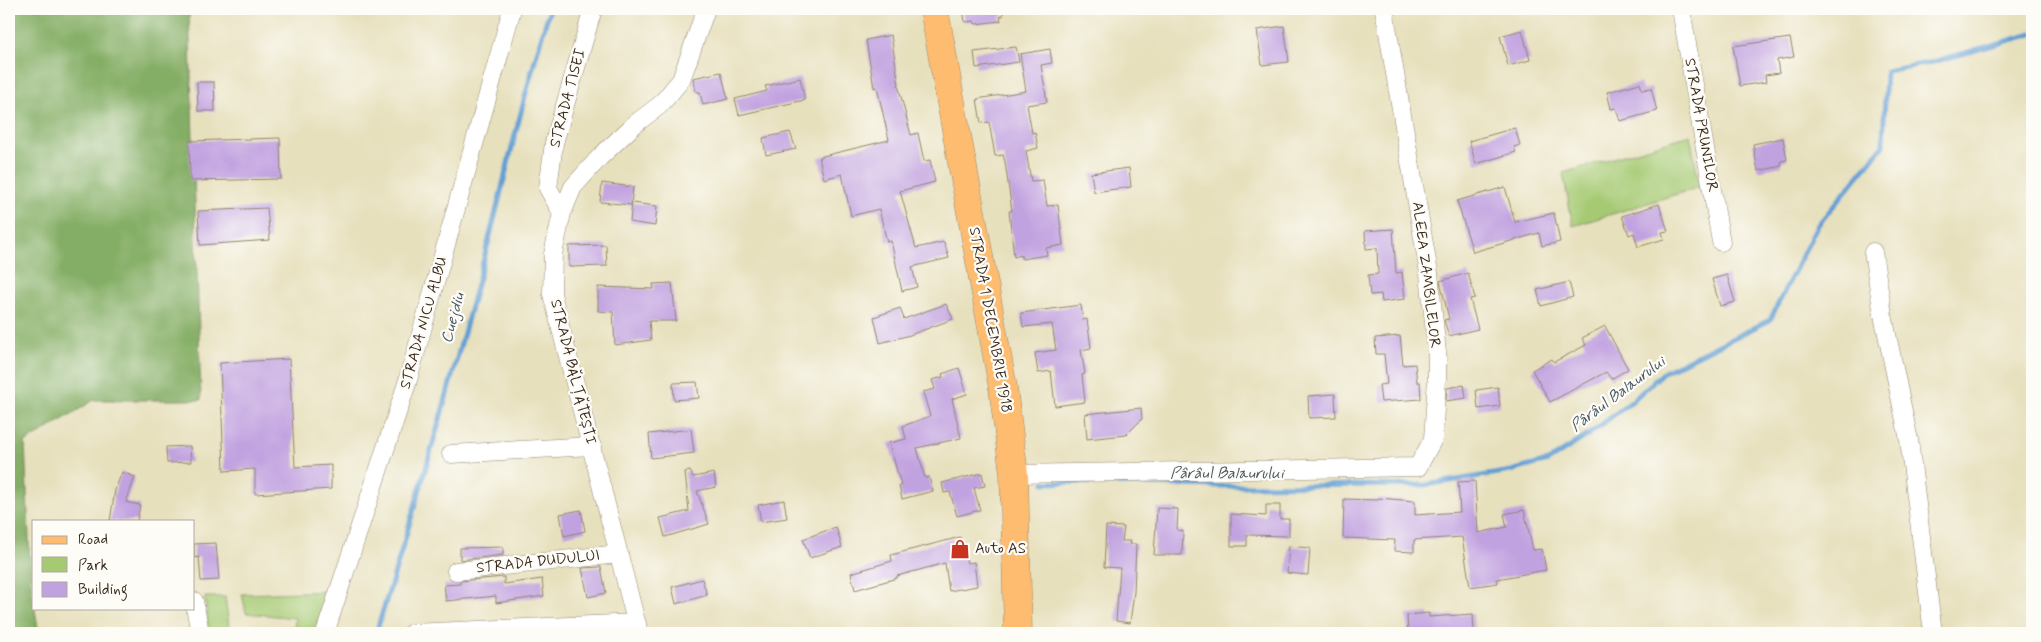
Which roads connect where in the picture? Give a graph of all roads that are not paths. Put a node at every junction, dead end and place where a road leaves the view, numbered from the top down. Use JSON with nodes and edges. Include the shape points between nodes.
{"nodes":[{"id":1,"x":512,"y":9,"type":"edge"},
{"id":2,"x":593,"y":9,"type":"edge"},
{"id":3,"x":706,"y":9,"type":"edge"},
{"id":4,"x":934,"y":9,"type":"edge"},
{"id":5,"x":1384,"y":9,"type":"edge"},
{"id":6,"x":1681,"y":9,"type":"edge"},
{"id":7,"x":562,"y":214,"type":"junction"},
{"id":8,"x":1721,"y":242,"type":"dead end"},
{"id":9,"x":1873,"y":252,"type":"dead end"},
{"id":10,"x":592,"y":446,"type":"junction"},
{"id":11,"x":451,"y":454,"type":"dead end"},
{"id":12,"x":1014,"y":474,"type":"junction"},
{"id":13,"x":619,"y":554,"type":"junction"},
{"id":14,"x":456,"y":571,"type":"dead end"},
{"id":15,"x":195,"y":606,"type":"edge"},
{"id":16,"x":638,"y":628,"type":"edge"},
{"id":17,"x":200,"y":633,"type":"edge"},
{"id":18,"x":325,"y":633,"type":"edge"},
{"id":19,"x":412,"y":633,"type":"edge"},
{"id":20,"x":1018,"y":633,"type":"edge"},
{"id":21,"x":1933,"y":633,"type":"edge"}],
"edges":[{"from":1,"to":18,"type":"street","name":"STRADA NICU ALBU","via":[[408,380]]},
{"from":2,"to":7,"type":"street","name":"STRADA TISEI","via":[[554,143],[548,188]]},
{"from":3,"to":7,"type":"street","name":"STRADA BĂLȚĂTEȘTI","via":[[681,80],[660,105],[635,124],[573,187]]},
{"from":4,"to":12,"type":"main road","name":"STRADA 1 DECEMBRIE 1918","via":[[1001,379]]},
{"from":5,"to":12,"type":"street","name":"ALEEA ZAMBILELOR","via":[[1429,273],[1436,353],[1433,439],[1418,467]]},
{"from":6,"to":8,"type":"street","name":"STRADA PRUNILOR"},
{"from":7,"to":10,"type":"street","name":"STRADA BĂLȚĂTEȘTI","via":[[553,254],[552,294]]},
{"from":9,"to":21,"type":"street","via":[[1909,440]]},
{"from":10,"to":11,"type":"street"},
{"from":10,"to":13,"type":"street","name":"STRADA BĂLȚĂTEȘTI"},
{"from":12,"to":20,"type":"main road","name":"STRADA 1 DECEMBRIE 1918"},
{"from":13,"to":14,"type":"street","name":"STRADA DUDULUI"},
{"from":13,"to":16,"type":"street","name":"STRADA BĂLȚĂTEȘTI"},
{"from":15,"to":17,"type":"street"},
{"from":16,"to":19,"type":"street"}]}
